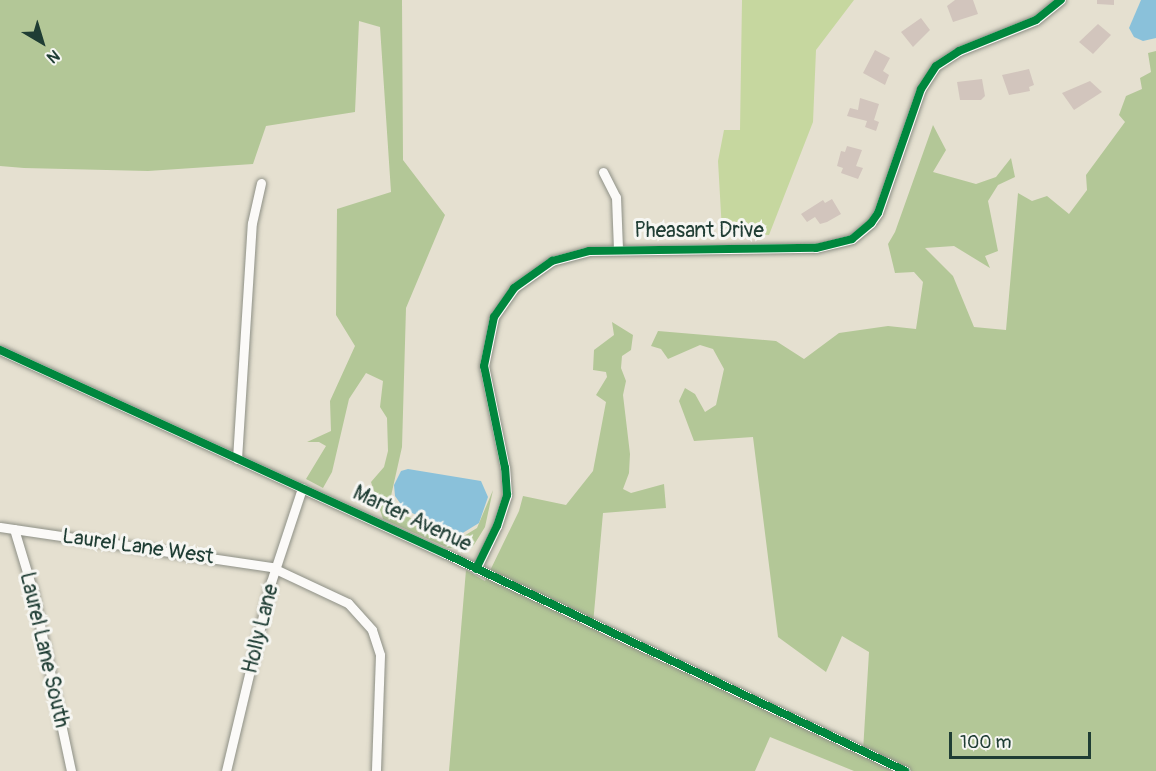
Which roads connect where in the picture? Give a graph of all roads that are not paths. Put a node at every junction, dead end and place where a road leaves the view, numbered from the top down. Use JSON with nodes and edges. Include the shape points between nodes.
{"nodes":[{"id":1,"x":1061,"y":0,"type":"edge"},
{"id":2,"x":603,"y":172,"type":"dead end"},
{"id":3,"x":261,"y":183,"type":"dead end"},
{"id":4,"x":618,"y":250,"type":"junction"},
{"id":5,"x":0,"y":350,"type":"edge"},
{"id":6,"x":237,"y":459,"type":"junction"},
{"id":7,"x":302,"y":488,"type":"junction"},
{"id":8,"x":0,"y":527,"type":"edge"},
{"id":9,"x":14,"y":529,"type":"junction"},
{"id":10,"x":276,"y":569,"type":"junction"},
{"id":11,"x":476,"y":569,"type":"junction"},
{"id":12,"x":71,"y":771,"type":"edge"},
{"id":13,"x":226,"y":771,"type":"edge"},
{"id":14,"x":376,"y":771,"type":"edge"},
{"id":15,"x":905,"y":771,"type":"edge"}],
"edges":[{"from":1,"to":4,"type":"street","name":"Pheasant Drive","via":[[1036,20],[959,51],[936,66],[921,89],[878,213],[852,239],[816,248]]},
{"from":2,"to":4,"type":"street","via":[[616,197]]},
{"from":3,"to":6,"type":"street","via":[[252,223]]},
{"from":4,"to":11,"type":"street","name":"Pheasant Drive","via":[[576,254],[547,264],[514,288],[494,317],[486,347],[485,379],[505,468],[507,495]]},
{"from":5,"to":6,"type":"street","name":"Marter Avenue"},
{"from":6,"to":7,"type":"street","name":"Marter Avenue"},
{"from":7,"to":10,"type":"street","name":"Holly Lane"},
{"from":7,"to":11,"type":"street","name":"Marter Avenue"},
{"from":8,"to":9,"type":"street","name":"Laurel Lane West"},
{"from":9,"to":10,"type":"street","name":"Laurel Lane West"},
{"from":9,"to":12,"type":"street","name":"Laurel Lane South","via":[[33,592]]},
{"from":10,"to":13,"type":"street","name":"Holly Lane"},
{"from":10,"to":14,"type":"street","name":"Laurel Lane West","via":[[348,603],[372,630],[381,670]]},
{"from":11,"to":15,"type":"street","name":"Marter Avenue"}]}
